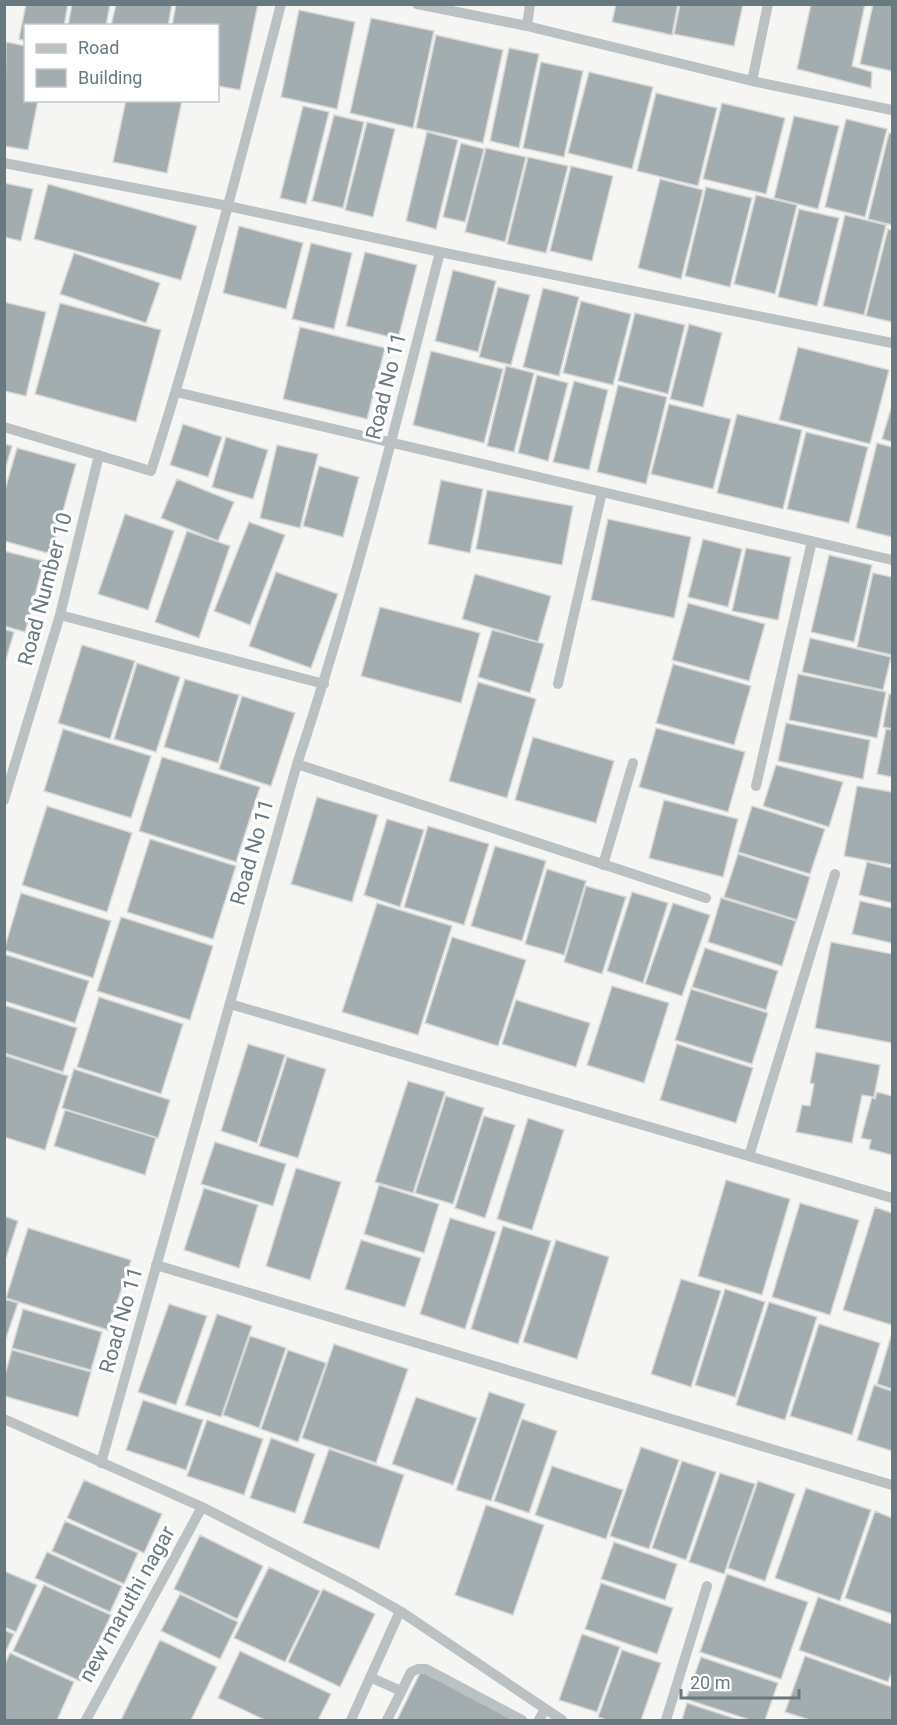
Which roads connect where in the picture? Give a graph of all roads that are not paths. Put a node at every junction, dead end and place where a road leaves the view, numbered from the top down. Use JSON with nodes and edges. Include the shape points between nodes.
{"nodes":[{"id":1,"x":281,"y":4,"type":"edge"},
{"id":2,"x":417,"y":4,"type":"edge"},
{"id":3,"x":530,"y":4,"type":"edge"},
{"id":4,"x":768,"y":4,"type":"edge"},
{"id":5,"x":527,"y":26,"type":"junction"},
{"id":6,"x":752,"y":81,"type":"junction"},
{"id":7,"x":892,"y":110,"type":"edge"},
{"id":8,"x":4,"y":163,"type":"edge"},
{"id":9,"x":228,"y":206,"type":"junction"},
{"id":10,"x":440,"y":252,"type":"junction"},
{"id":11,"x":892,"y":343,"type":"edge"},
{"id":12,"x":176,"y":392,"type":"junction"},
{"id":13,"x":4,"y":427,"type":"edge"},
{"id":14,"x":392,"y":442,"type":"junction"},
{"id":15,"x":99,"y":455,"type":"junction"},
{"id":16,"x":602,"y":492,"type":"junction"},
{"id":17,"x":813,"y":541,"type":"junction"},
{"id":18,"x":892,"y":560,"type":"edge"},
{"id":19,"x":60,"y":615,"type":"junction"},
{"id":20,"x":324,"y":684,"type":"junction"},
{"id":21,"x":558,"y":684,"type":"dead end"},
{"id":22,"x":297,"y":764,"type":"junction"},
{"id":23,"x":633,"y":764,"type":"dead end"},
{"id":24,"x":756,"y":786,"type":"dead end"},
{"id":25,"x":4,"y":800,"type":"edge"},
{"id":26,"x":603,"y":865,"type":"junction"},
{"id":27,"x":835,"y":874,"type":"dead end"},
{"id":28,"x":706,"y":898,"type":"dead end"},
{"id":29,"x":230,"y":1004,"type":"junction"},
{"id":30,"x":749,"y":1156,"type":"junction"},
{"id":31,"x":892,"y":1198,"type":"edge"},
{"id":32,"x":156,"y":1265,"type":"junction"},
{"id":33,"x":4,"y":1419,"type":"edge"},
{"id":34,"x":101,"y":1463,"type":"junction"},
{"id":35,"x":892,"y":1485,"type":"edge"},
{"id":36,"x":202,"y":1507,"type":"junction"},
{"id":37,"x":706,"y":1586,"type":"dead end"},
{"id":38,"x":400,"y":1611,"type":"junction"},
{"id":39,"x":370,"y":1677,"type":"junction"},
{"id":40,"x":401,"y":1691,"type":"junction"},
{"id":41,"x":545,"y":1709,"type":"junction"},
{"id":42,"x":86,"y":1720,"type":"edge"},
{"id":43,"x":351,"y":1720,"type":"edge"},
{"id":44,"x":387,"y":1720,"type":"edge"},
{"id":45,"x":522,"y":1720,"type":"edge"},
{"id":46,"x":539,"y":1720,"type":"edge"},
{"id":47,"x":562,"y":1720,"type":"edge"},
{"id":48,"x":666,"y":1720,"type":"edge"}],
"edges":[{"from":1,"to":9,"type":"street"},
{"from":2,"to":5,"type":"street"},
{"from":3,"to":5,"type":"street"},
{"from":4,"to":6,"type":"street"},
{"from":5,"to":6,"type":"street"},
{"from":6,"to":7,"type":"street"},
{"from":8,"to":9,"type":"street"},
{"from":9,"to":10,"type":"street"},
{"from":9,"to":12,"type":"street"},
{"from":10,"to":11,"type":"street"},
{"from":10,"to":14,"type":"street","name":"Road No 11"},
{"from":12,"to":14,"type":"street"},
{"from":12,"to":15,"type":"street","via":[[151,471]]},
{"from":13,"to":15,"type":"street"},
{"from":14,"to":16,"type":"street"},
{"from":14,"to":20,"type":"street","name":"Road No 11"},
{"from":15,"to":19,"type":"street","name":"Road Number 10"},
{"from":16,"to":17,"type":"street"},
{"from":16,"to":21,"type":"street"},
{"from":17,"to":18,"type":"street"},
{"from":17,"to":24,"type":"street"},
{"from":19,"to":20,"type":"street"},
{"from":19,"to":25,"type":"street","name":"Road Number 10"},
{"from":20,"to":22,"type":"street","name":"Road No 11"},
{"from":22,"to":26,"type":"street"},
{"from":22,"to":29,"type":"street","name":"Road No 11"},
{"from":23,"to":26,"type":"street"},
{"from":26,"to":28,"type":"street"},
{"from":27,"to":30,"type":"street"},
{"from":29,"to":30,"type":"street"},
{"from":29,"to":32,"type":"street","name":"Road No 11"},
{"from":30,"to":31,"type":"street"},
{"from":32,"to":34,"type":"street","name":"Road No 11"},
{"from":32,"to":35,"type":"street"},
{"from":33,"to":34,"type":"street"},
{"from":34,"to":36,"type":"street"},
{"from":36,"to":38,"type":"street"},
{"from":36,"to":42,"type":"street","name":"new maruthi nagar"},
{"from":37,"to":48,"type":"street"},
{"from":38,"to":39,"type":"street"},
{"from":38,"to":41,"type":"street"},
{"from":39,"to":40,"type":"street"},
{"from":39,"to":43,"type":"street"},
{"from":40,"to":44,"type":"street"},
{"from":40,"to":45,"type":"street","via":[[411,1672],[426,1669]]},
{"from":41,"to":46,"type":"street"},
{"from":41,"to":47,"type":"street"}]}
